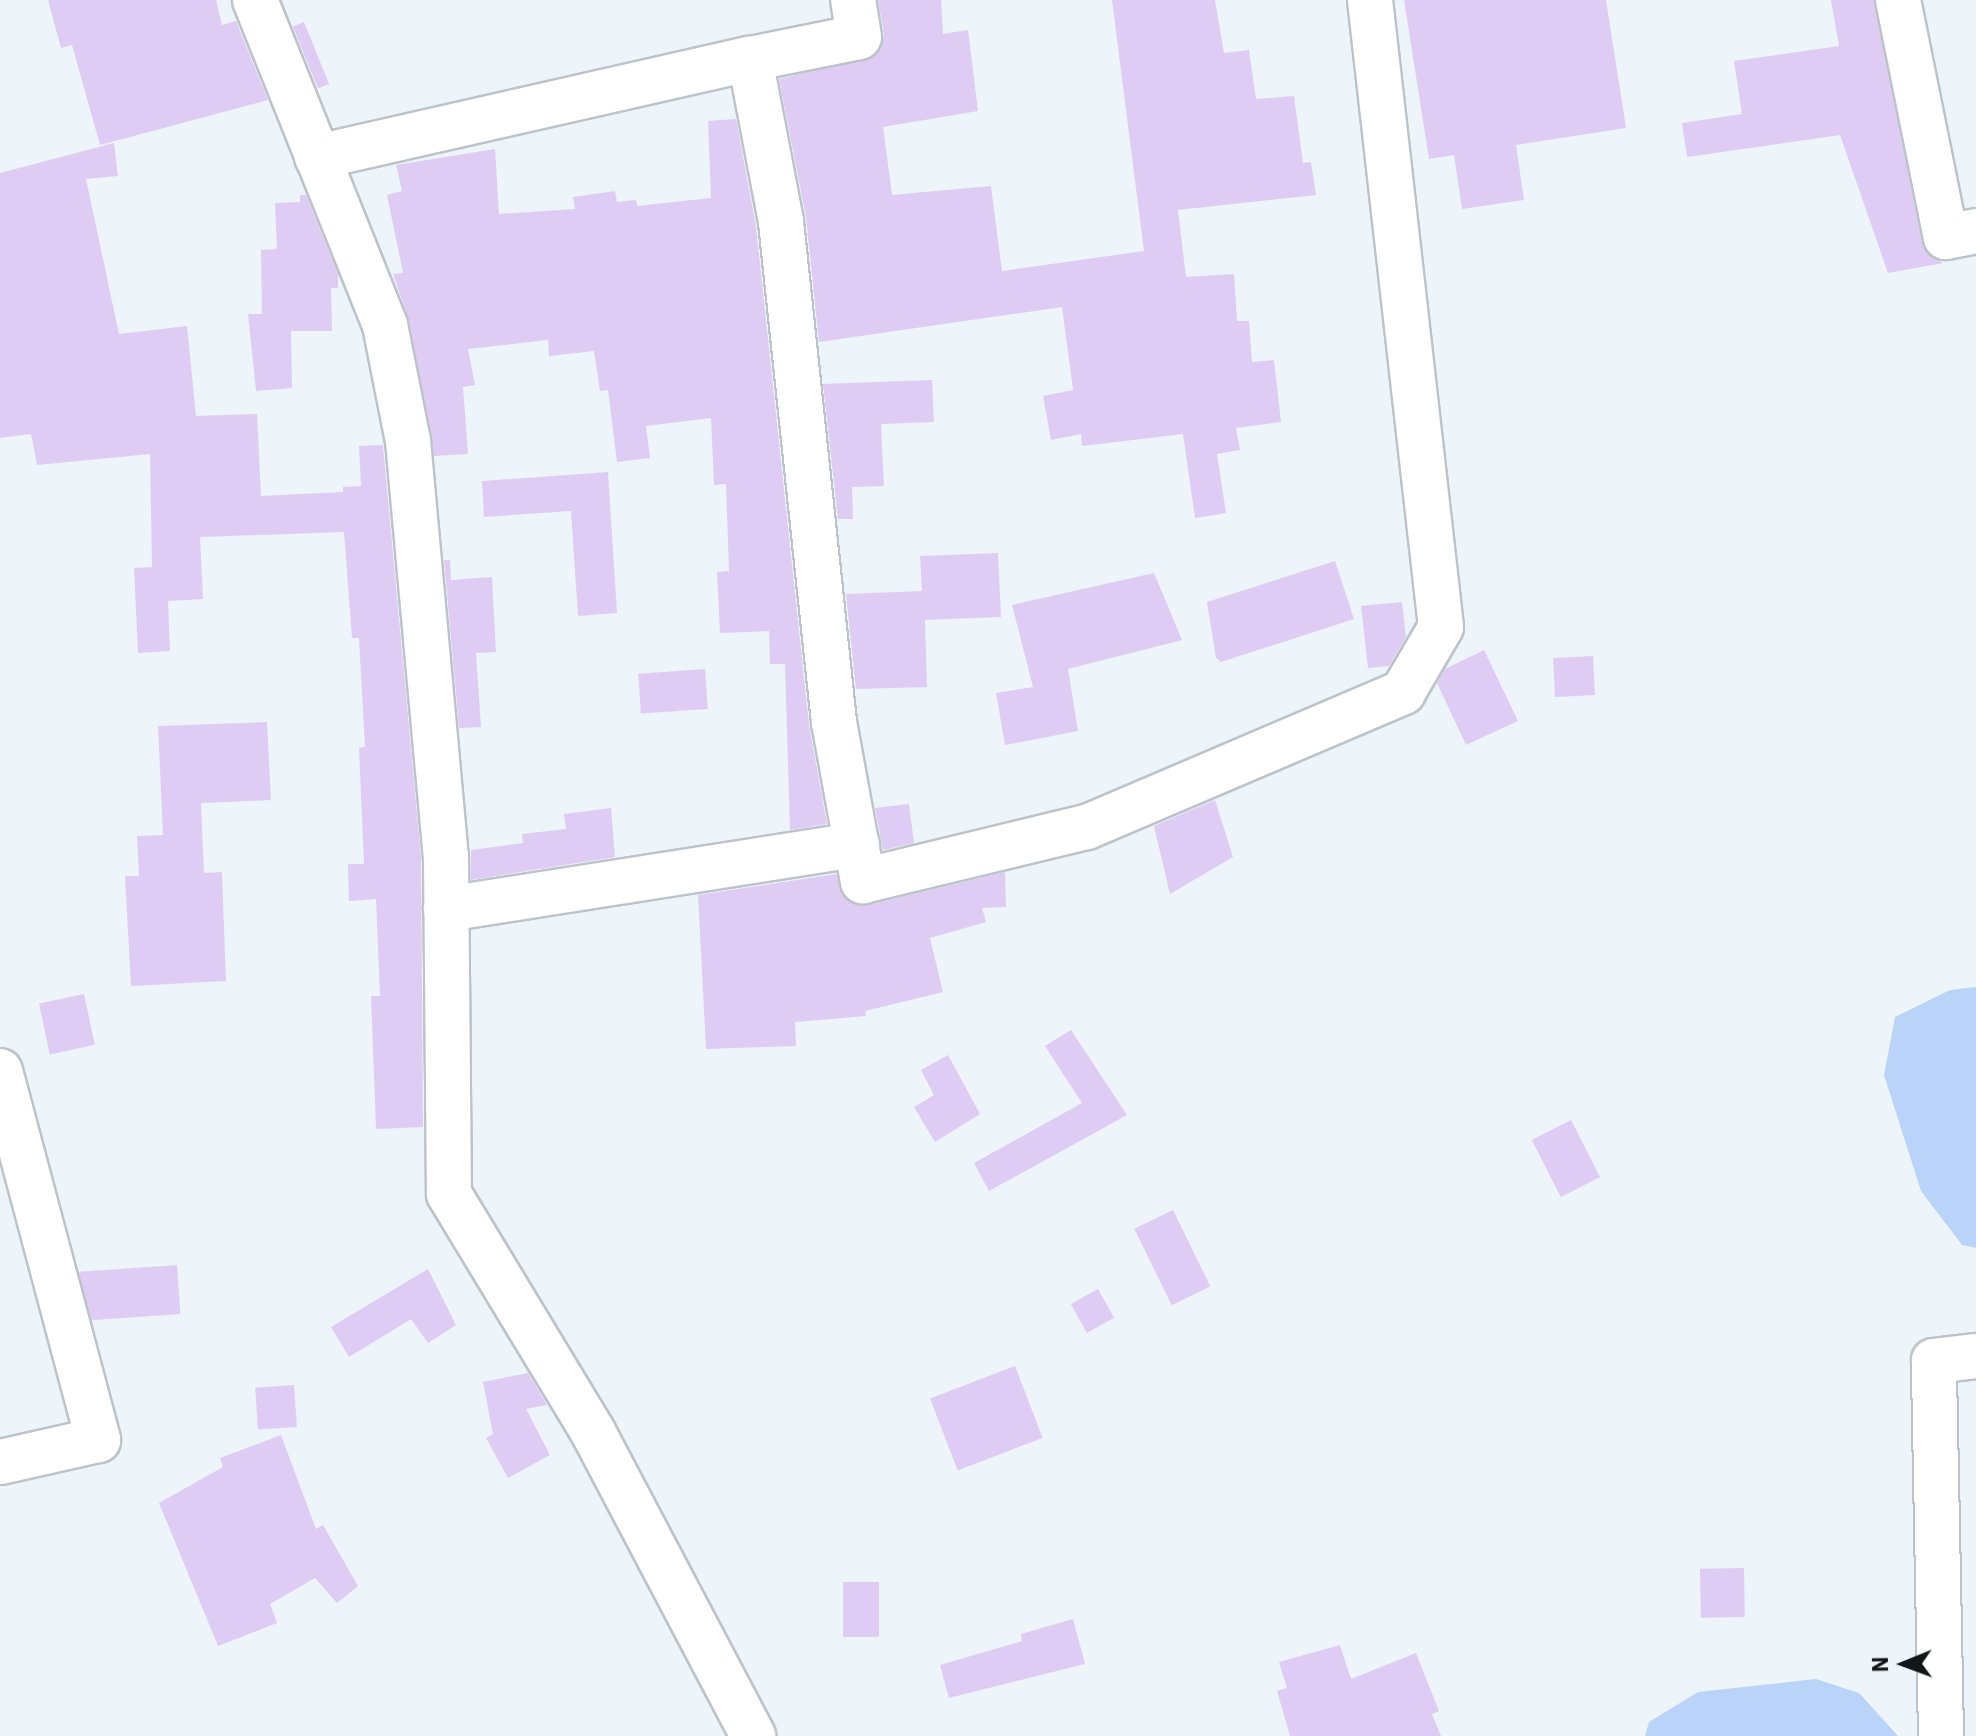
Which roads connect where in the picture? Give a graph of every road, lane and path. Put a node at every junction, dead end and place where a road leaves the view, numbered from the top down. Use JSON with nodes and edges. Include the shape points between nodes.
{"nodes":[{"id":1,"x":255,"y":0,"type":"edge"},
{"id":2,"x":853,"y":0,"type":"edge"},
{"id":3,"x":1370,"y":0,"type":"edge"},
{"id":4,"x":1898,"y":0,"type":"edge"},
{"id":5,"x":750,"y":59,"type":"junction"},
{"id":6,"x":317,"y":157,"type":"junction"},
{"id":7,"x":1976,"y":231,"type":"edge"},
{"id":8,"x":857,"y":845,"type":"junction"},
{"id":9,"x":446,"y":909,"type":"junction"},
{"id":10,"x":0,"y":1071,"type":"edge"},
{"id":11,"x":1976,"y":1356,"type":"edge"},
{"id":12,"x":0,"y":1462,"type":"edge"},
{"id":13,"x":753,"y":1736,"type":"edge"},
{"id":14,"x":1941,"y":1736,"type":"edge"}],
"edges":[{"from":1,"to":6,"type":"street"},
{"from":2,"to":5,"type":"street","via":[[859,37]]},
{"from":3,"to":8,"type":"street","via":[[1441,627],[1403,692],[1087,827],[863,881]]},
{"from":4,"to":7,"type":"street","via":[[1946,237]]},
{"from":5,"to":6,"type":"street"},
{"from":5,"to":8,"type":"street","via":[[781,222],[834,722]]},
{"from":6,"to":9,"type":"street","via":[[385,325],[408,441],[446,856]]},
{"from":8,"to":9,"type":"street"},
{"from":9,"to":13,"type":"street","via":[[449,1194],[593,1432],[670,1587]]},
{"from":10,"to":12,"type":"street","via":[[98,1440]]},
{"from":11,"to":14,"type":"street","via":[[1934,1361]]}]}
